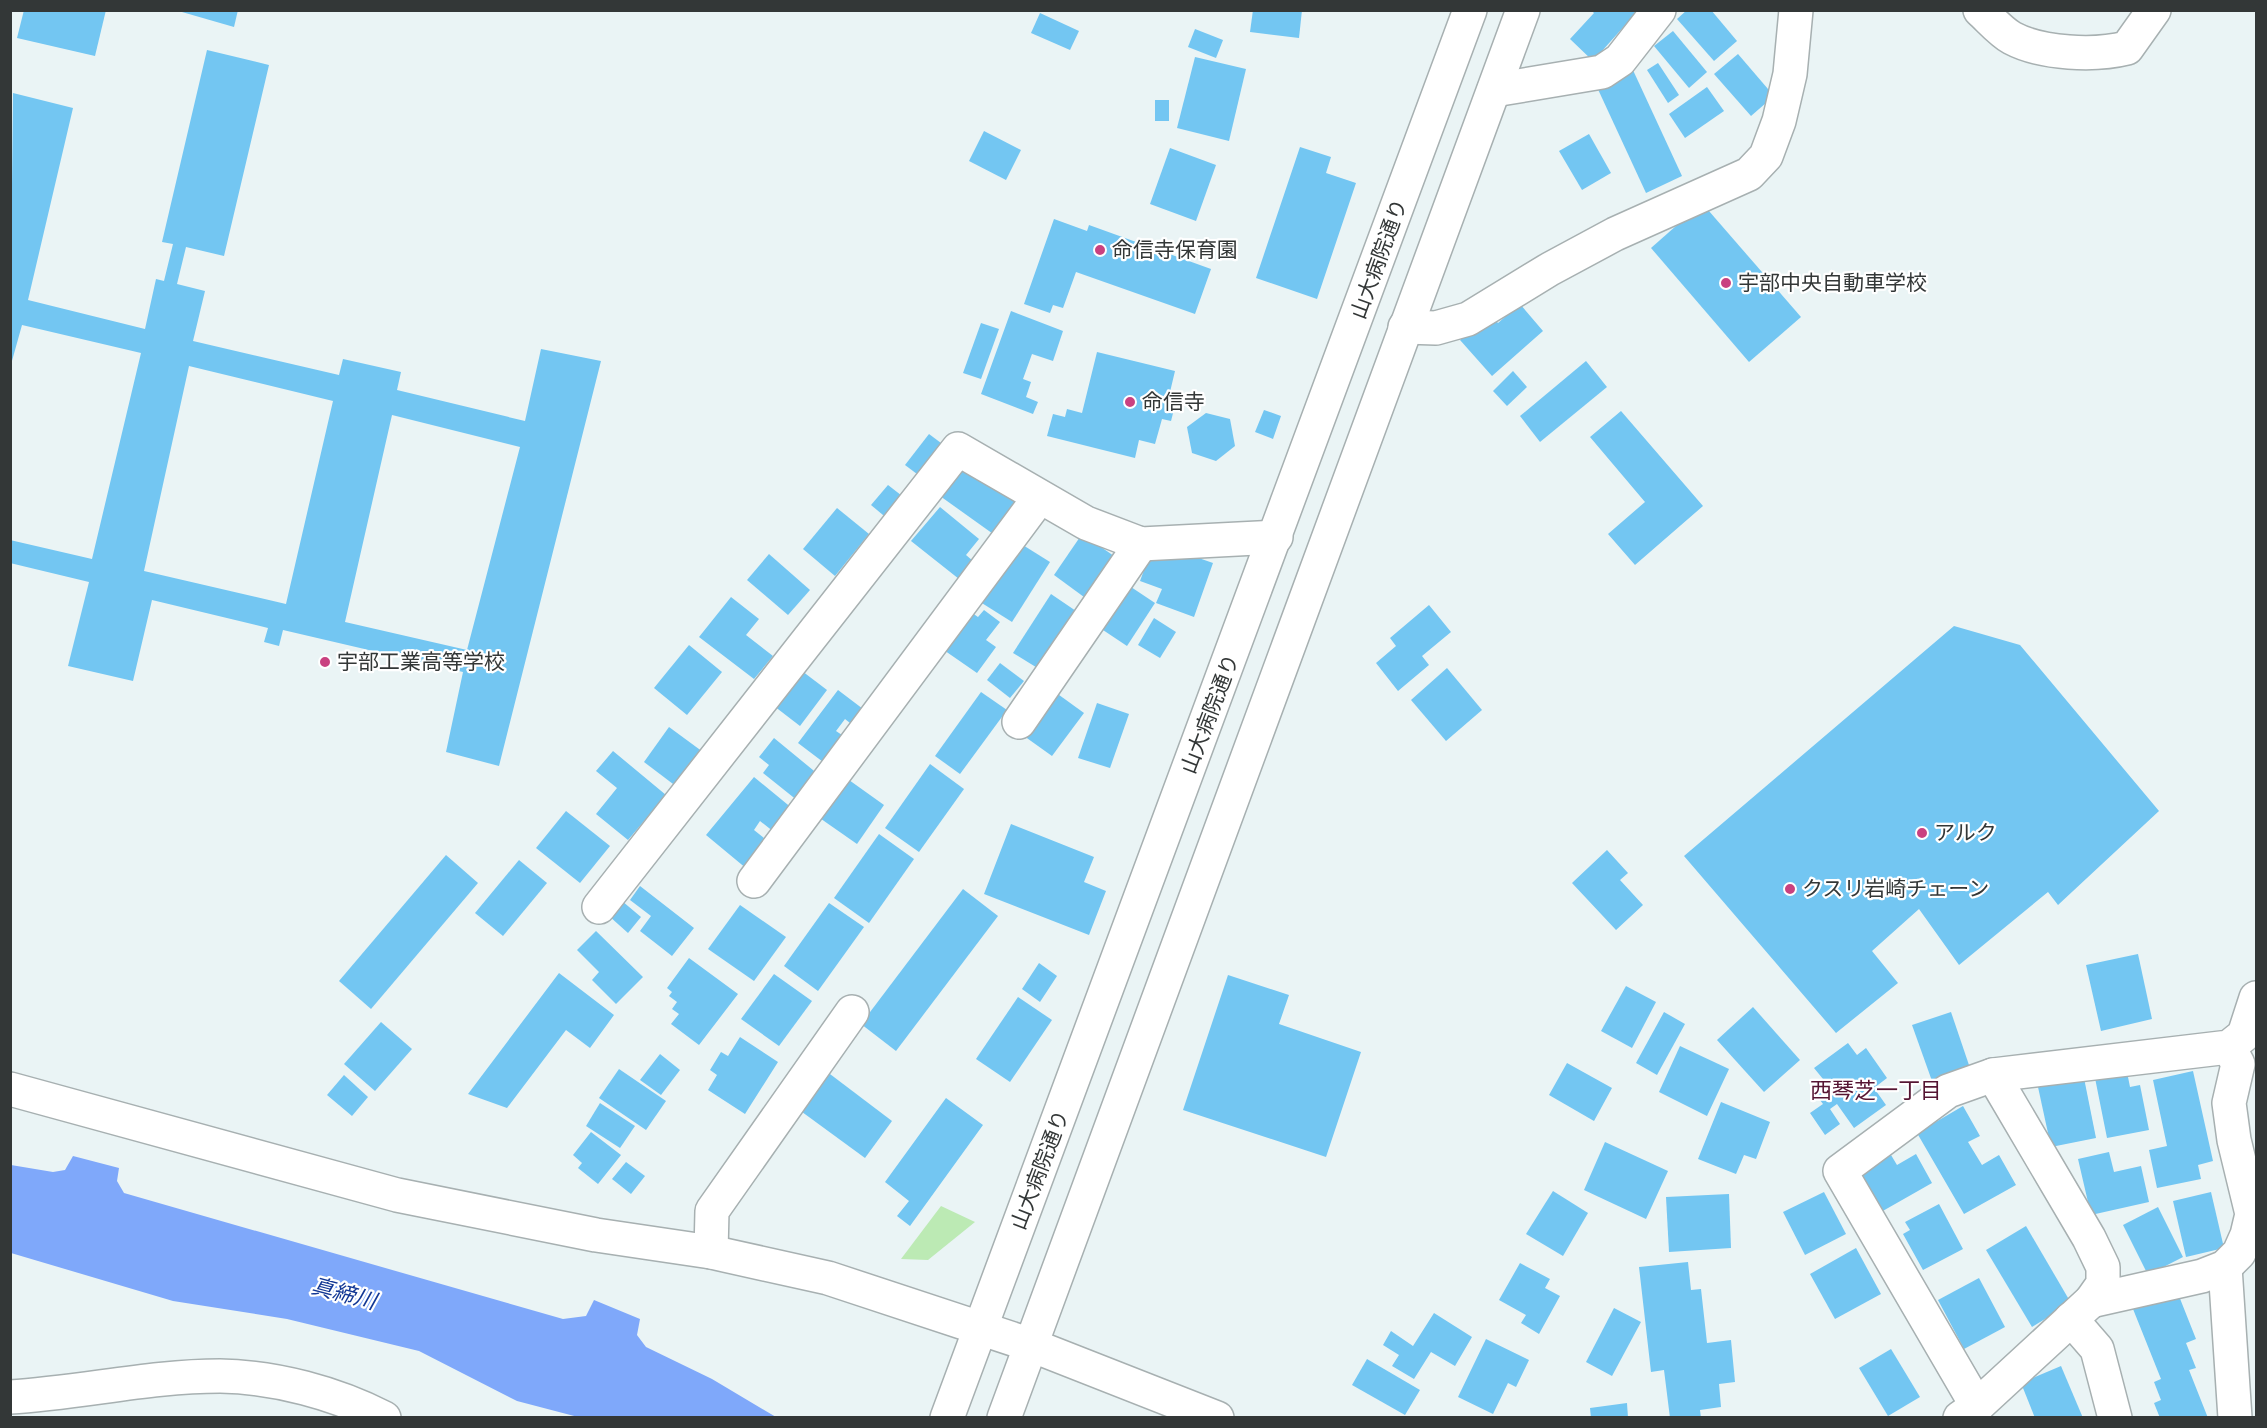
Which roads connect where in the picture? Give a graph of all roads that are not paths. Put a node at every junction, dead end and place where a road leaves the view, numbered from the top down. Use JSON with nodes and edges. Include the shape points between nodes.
{"nodes":[{"id":1,"x":1470,"y":10,"type":"edge"},
{"id":2,"x":1523,"y":10,"type":"edge"},
{"id":3,"x":1659,"y":10,"type":"edge"},
{"id":4,"x":1796,"y":10,"type":"edge"},
{"id":5,"x":1980,"y":10,"type":"edge"},
{"id":6,"x":2154,"y":10,"type":"edge"},
{"id":7,"x":1494,"y":90,"type":"junction"},
{"id":8,"x":1405,"y":327,"type":"junction"},
{"id":9,"x":1039,"y":498,"type":"junction"},
{"id":10,"x":1276,"y":537,"type":"junction"},
{"id":11,"x":1141,"y":544,"type":"junction"},
{"id":12,"x":1019,"y":722,"type":"dead end"},
{"id":13,"x":754,"y":881,"type":"dead end"},
{"id":14,"x":599,"y":907,"type":"dead end"},
{"id":15,"x":2256,"y":998,"type":"edge"},
{"id":16,"x":852,"y":1012,"type":"dead end"},
{"id":17,"x":2229,"y":1047,"type":"junction"},
{"id":18,"x":1993,"y":1075,"type":"junction"},
{"id":19,"x":10,"y":1089,"type":"edge"},
{"id":20,"x":2245,"y":1092,"type":"edge"},
{"id":21,"x":711,"y":1252,"type":"junction"},
{"id":22,"x":2225,"y":1267,"type":"junction"},
{"id":23,"x":2081,"y":1310,"type":"junction"},
{"id":24,"x":980,"y":1328,"type":"junction"},
{"id":25,"x":1031,"y":1345,"type":"junction"},
{"id":26,"x":10,"y":1396,"type":"edge"},
{"id":27,"x":1969,"y":1412,"type":"edge"},
{"id":28,"x":384,"y":1418,"type":"edge"},
{"id":29,"x":947,"y":1418,"type":"edge"},
{"id":30,"x":1004,"y":1418,"type":"edge"},
{"id":31,"x":1217,"y":1418,"type":"edge"},
{"id":32,"x":2115,"y":1418,"type":"edge"},
{"id":33,"x":2235,"y":1418,"type":"edge"}],
"edges":[{"from":1,"to":10,"type":"street","name":"山大病院通り"},
{"from":2,"to":7,"type":"street"},
{"from":3,"to":7,"type":"street","via":[[1620,60],[1602,72]]},
{"from":4,"to":8,"type":"street","via":[[1790,74],[1779,121],[1766,156],[1749,174],[1615,234],[1468,318],[1436,328]]},
{"from":5,"to":6,"type":"street","via":[[2011,38],[2032,45],[2105,54],[2127,48]]},
{"from":7,"to":8,"type":"street"},
{"from":8,"to":25,"type":"street"},
{"from":9,"to":11,"type":"street","via":[[1086,523]]},
{"from":9,"to":13,"type":"street"},
{"from":9,"to":14,"type":"street","via":[[958,449]]},
{"from":10,"to":11,"type":"street"},
{"from":10,"to":24,"type":"street","name":"山大病院通り"},
{"from":11,"to":12,"type":"street"},
{"from":15,"to":17,"type":"street","via":[[2244,1035]]},
{"from":16,"to":21,"type":"street","via":[[712,1211]]},
{"from":17,"to":18,"type":"street"},
{"from":17,"to":20,"type":"street"},
{"from":18,"to":23,"type":"street","via":[[2103,1267],[2103,1284]]},
{"from":18,"to":27,"type":"street","via":[[1948,1091],[1840,1171]]},
{"from":19,"to":21,"type":"street","via":[[397,1195],[596,1235]]},
{"from":20,"to":22,"type":"street","via":[[2229,1103],[2252,1214],[2239,1252]]},
{"from":21,"to":24,"type":"street","via":[[828,1278]]},
{"from":22,"to":23,"type":"street"},
{"from":22,"to":33,"type":"street"},
{"from":23,"to":27,"type":"street"},
{"from":23,"to":32,"type":"street","via":[[2097,1349]]},
{"from":24,"to":25,"type":"street"},
{"from":24,"to":29,"type":"street","name":"山大病院通り"},
{"from":25,"to":30,"type":"street"},
{"from":25,"to":31,"type":"street"},
{"from":26,"to":28,"type":"street","via":[[222,1376],[268,1381],[348,1400]]}]}
